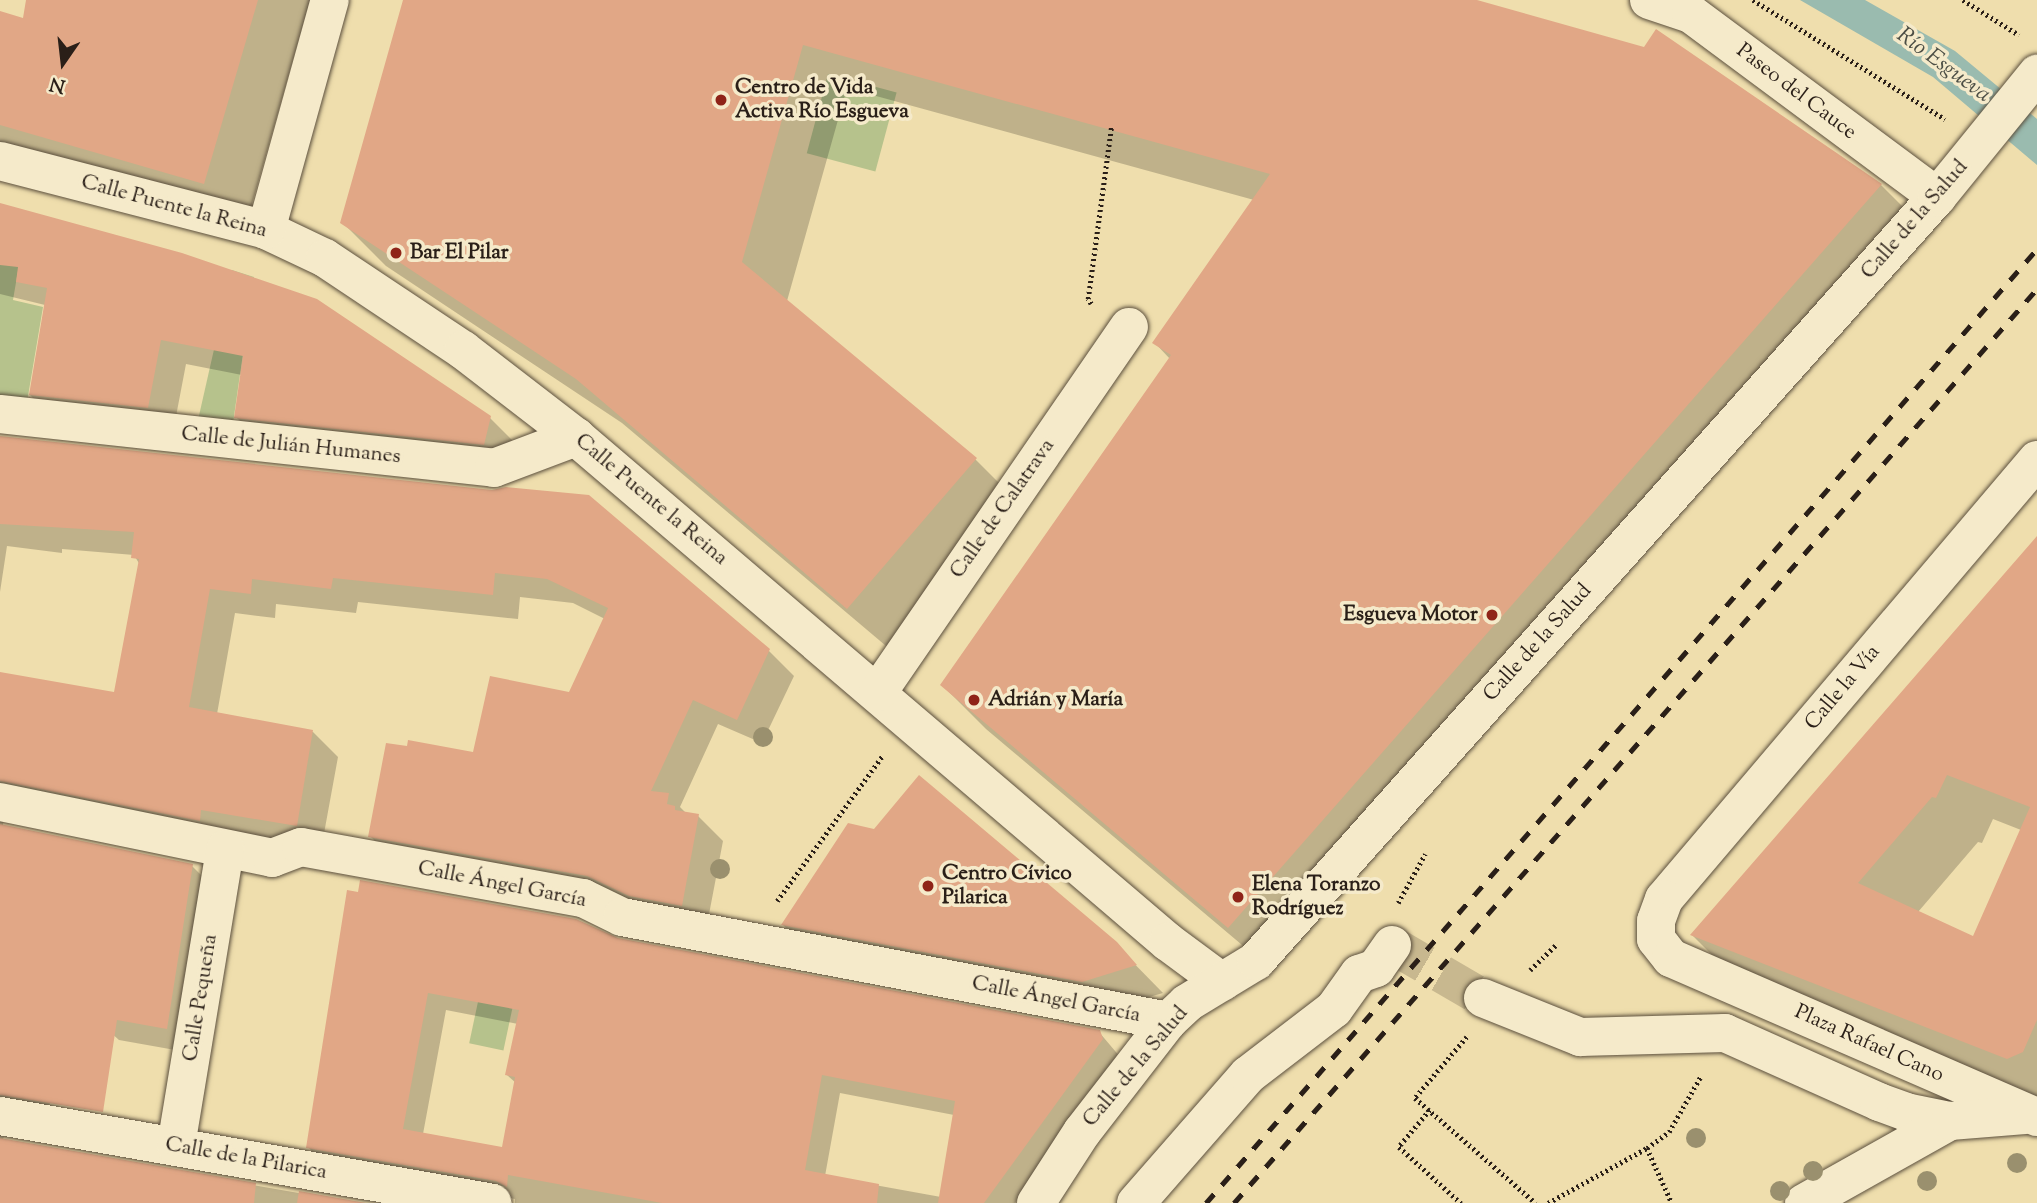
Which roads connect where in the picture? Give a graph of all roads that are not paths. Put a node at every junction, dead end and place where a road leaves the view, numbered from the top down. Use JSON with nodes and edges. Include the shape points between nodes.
{"nodes":[{"id":1,"x":330,"y":0,"type":"edge"},
{"id":2,"x":1649,"y":0,"type":"edge"},
{"id":3,"x":2037,"y":74,"type":"edge"},
{"id":4,"x":0,"y":161,"type":"edge"},
{"id":5,"x":1937,"y":197,"type":"junction"},
{"id":6,"x":266,"y":230,"type":"junction"},
{"id":7,"x":1120,"y":340,"type":"road end"},
{"id":8,"x":0,"y":414,"type":"edge"},
{"id":9,"x":576,"y":437,"type":"junction"},
{"id":10,"x":2037,"y":460,"type":"edge"},
{"id":11,"x":878,"y":692,"type":"junction"},
{"id":12,"x":0,"y":802,"type":"edge"},
{"id":13,"x":225,"y":849,"type":"junction"},
{"id":14,"x":1656,"y":921,"type":"joint"},
{"id":15,"x":1392,"y":945,"type":"dead end"},
{"id":16,"x":1222,"y":982,"type":"junction"},
{"id":17,"x":1483,"y":998,"type":"tunnel mouth"},
{"id":18,"x":1168,"y":1021,"type":"junction"},
{"id":19,"x":2035,"y":1111,"type":"edge"},
{"id":20,"x":0,"y":1116,"type":"edge"},
{"id":21,"x":1950,"y":1121,"type":"junction"},
{"id":22,"x":176,"y":1146,"type":"junction"},
{"id":23,"x":492,"y":1203,"type":"edge"},
{"id":24,"x":1036,"y":1203,"type":"edge"},
{"id":25,"x":1136,"y":1203,"type":"edge"},
{"id":26,"x":1804,"y":1203,"type":"edge"}],
"edges":[{"from":1,"to":6,"type":"street"},
{"from":2,"to":5,"type":"street","name":"Paseo del Cauce","via":[[1691,14]]},
{"from":3,"to":5,"type":"street","name":"Calle de la Salud"},
{"from":4,"to":6,"type":"street","name":"Calle Puente la Reina"},
{"from":5,"to":16,"type":"street","name":"Calle de la Salud","via":[[1256,961]]},
{"from":6,"to":9,"type":"street","name":"Calle Puente la Reina","via":[[325,258],[463,350]]},
{"from":7,"to":11,"type":"street","name":"Calle de Calatrava"},
{"from":8,"to":9,"type":"street","name":"Calle de Julián Humanes","via":[[494,468]]},
{"from":9,"to":11,"type":"street","name":"Calle Puente la Reina"},
{"from":10,"to":14,"type":"street","name":"Calle la Vía","via":[[1664,899]]},
{"from":11,"to":16,"type":"street","name":"Calle Puente la Reina","via":[[1168,942]]},
{"from":12,"to":13,"type":"street","name":"Calle Ángel García"},
{"from":13,"to":18,"type":"street","name":"Calle Ángel García","via":[[272,858],[301,847],[583,898],[622,917]]},
{"from":13,"to":22,"type":"street","name":"Calle Pequeña"},
{"from":14,"to":19,"type":"street","name":"Plaza Rafael Cano","via":[[1656,939],[1671,958]]},
{"from":15,"to":25,"type":"street","via":[[1376,968],[1359,974],[1334,1009],[1248,1075]]},
{"from":16,"to":18,"type":"street","name":"Calle de la Salud"},
{"from":17,"to":21,"type":"street","name":"Plaza Rafael Cano","via":[[1580,1037],[1725,1032],[1879,1102]]},
{"from":18,"to":24,"type":"street","name":"Calle de la Salud","via":[[1082,1132]]},
{"from":19,"to":21,"type":"street","name":"Plaza Rafael Cano"},
{"from":20,"to":22,"type":"street","name":"Calle de la Pilarica"},
{"from":21,"to":26,"type":"street","name":"Plaza Rafael Cano"},
{"from":22,"to":23,"type":"street","name":"Calle de la Pilarica"}]}
